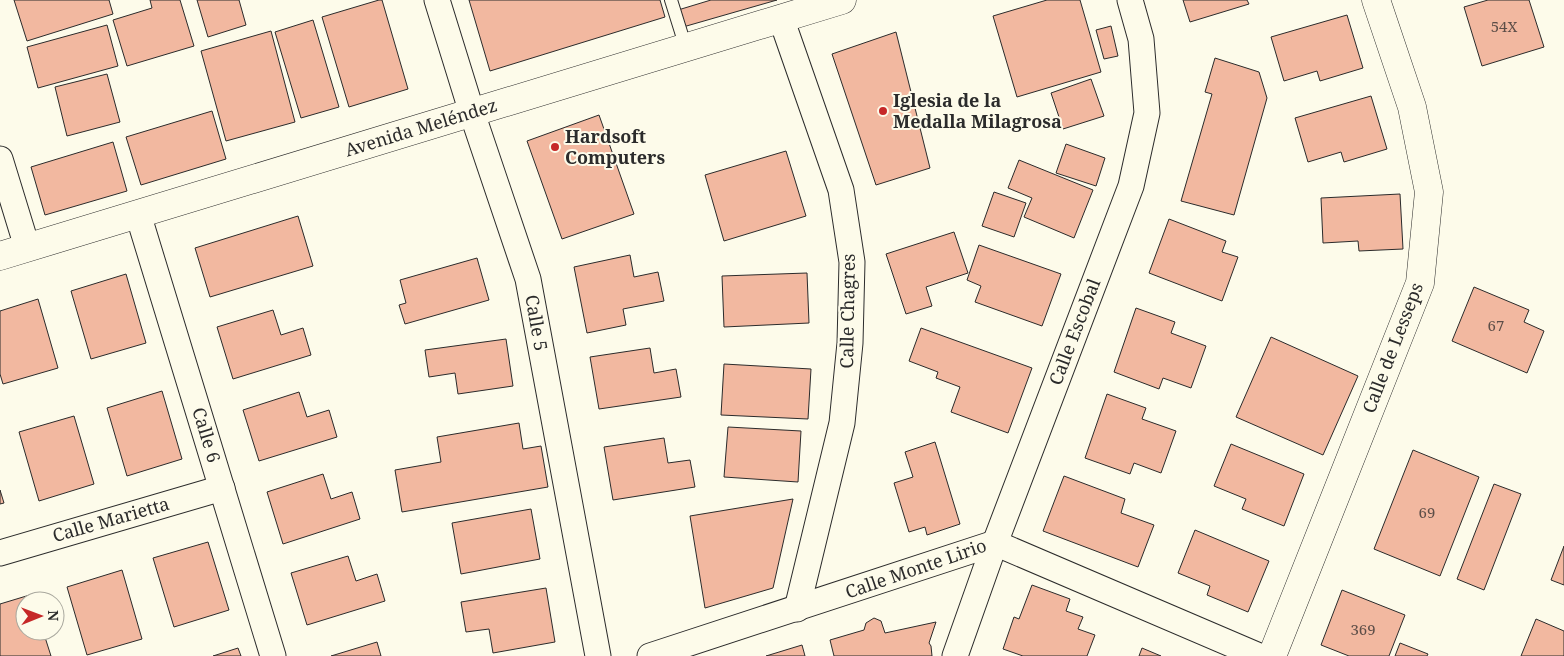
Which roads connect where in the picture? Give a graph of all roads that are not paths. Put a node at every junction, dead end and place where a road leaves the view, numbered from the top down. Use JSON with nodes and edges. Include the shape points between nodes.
{"nodes":[{"id":1,"x":437,"y":0,"type":"edge"},
{"id":2,"x":671,"y":0,"type":"edge"},
{"id":3,"x":842,"y":0,"type":"edge"},
{"id":4,"x":1130,"y":0,"type":"edge"},
{"id":5,"x":1376,"y":0,"type":"edge"},
{"id":6,"x":781,"y":18,"type":"junction"},
{"id":7,"x":686,"y":48,"type":"junction"},
{"id":8,"x":472,"y":113,"type":"junction"},
{"id":9,"x":0,"y":159,"type":"edge"},
{"id":10,"x":138,"y":214,"type":"junction"},
{"id":11,"x":28,"y":247,"type":"junction"},
{"id":12,"x":0,"y":256,"type":"edge"},
{"id":13,"x":222,"y":488,"type":"junction"},
{"id":14,"x":995,"y":543,"type":"junction"},
{"id":15,"x":0,"y":553,"type":"edge"},
{"id":16,"x":797,"y":609,"type":"junction"},
{"id":17,"x":273,"y":656,"type":"edge"},
{"id":18,"x":598,"y":656,"type":"edge"},
{"id":19,"x":650,"y":656,"type":"edge"},
{"id":20,"x":955,"y":656,"type":"edge"},
{"id":21,"x":1259,"y":656,"type":"edge"},
{"id":22,"x":1272,"y":656,"type":"edge"}],
"edges":[{"from":1,"to":8,"type":"street","name":"Calle 5"},
{"from":2,"to":7,"type":"lane"},
{"from":3,"to":6,"type":"street","name":"Avenida Meléndez"},
{"from":4,"to":14,"type":"street","name":"Calle Escobal","via":[[1141,39],[1147,113],[1131,186]]},
{"from":5,"to":22,"type":"street","name":"Calle de Lesseps","via":[[1412,107],[1429,192],[1420,283]]},
{"from":6,"to":7,"type":"street","name":"Avenida Meléndez"},
{"from":6,"to":16,"type":"street","name":"Calle Chagres","via":[[841,190],[852,262],[850,343],[842,423]]},
{"from":7,"to":8,"type":"street","name":"Avenida Meléndez"},
{"from":8,"to":10,"type":"street","name":"Avenida Meléndez"},
{"from":8,"to":18,"type":"street","name":"Calle 5","via":[[528,279]]},
{"from":9,"to":11,"type":"street"},
{"from":10,"to":11,"type":"street","name":"Avenida Meléndez"},
{"from":10,"to":13,"type":"street","name":"Calle 6"},
{"from":11,"to":12,"type":"street","name":"Avenida Meléndez"},
{"from":13,"to":15,"type":"street","name":"Calle Marietta"},
{"from":13,"to":17,"type":"street","name":"Calle 6"},
{"from":14,"to":16,"type":"street","name":"Calle Monte Lirio"},
{"from":14,"to":20,"type":"street","name":"Calle Escobal"},
{"from":14,"to":21,"type":"street","name":"Calle Monte Lirio"},
{"from":16,"to":19,"type":"street","name":"Calle Monte Lirio"}]}
